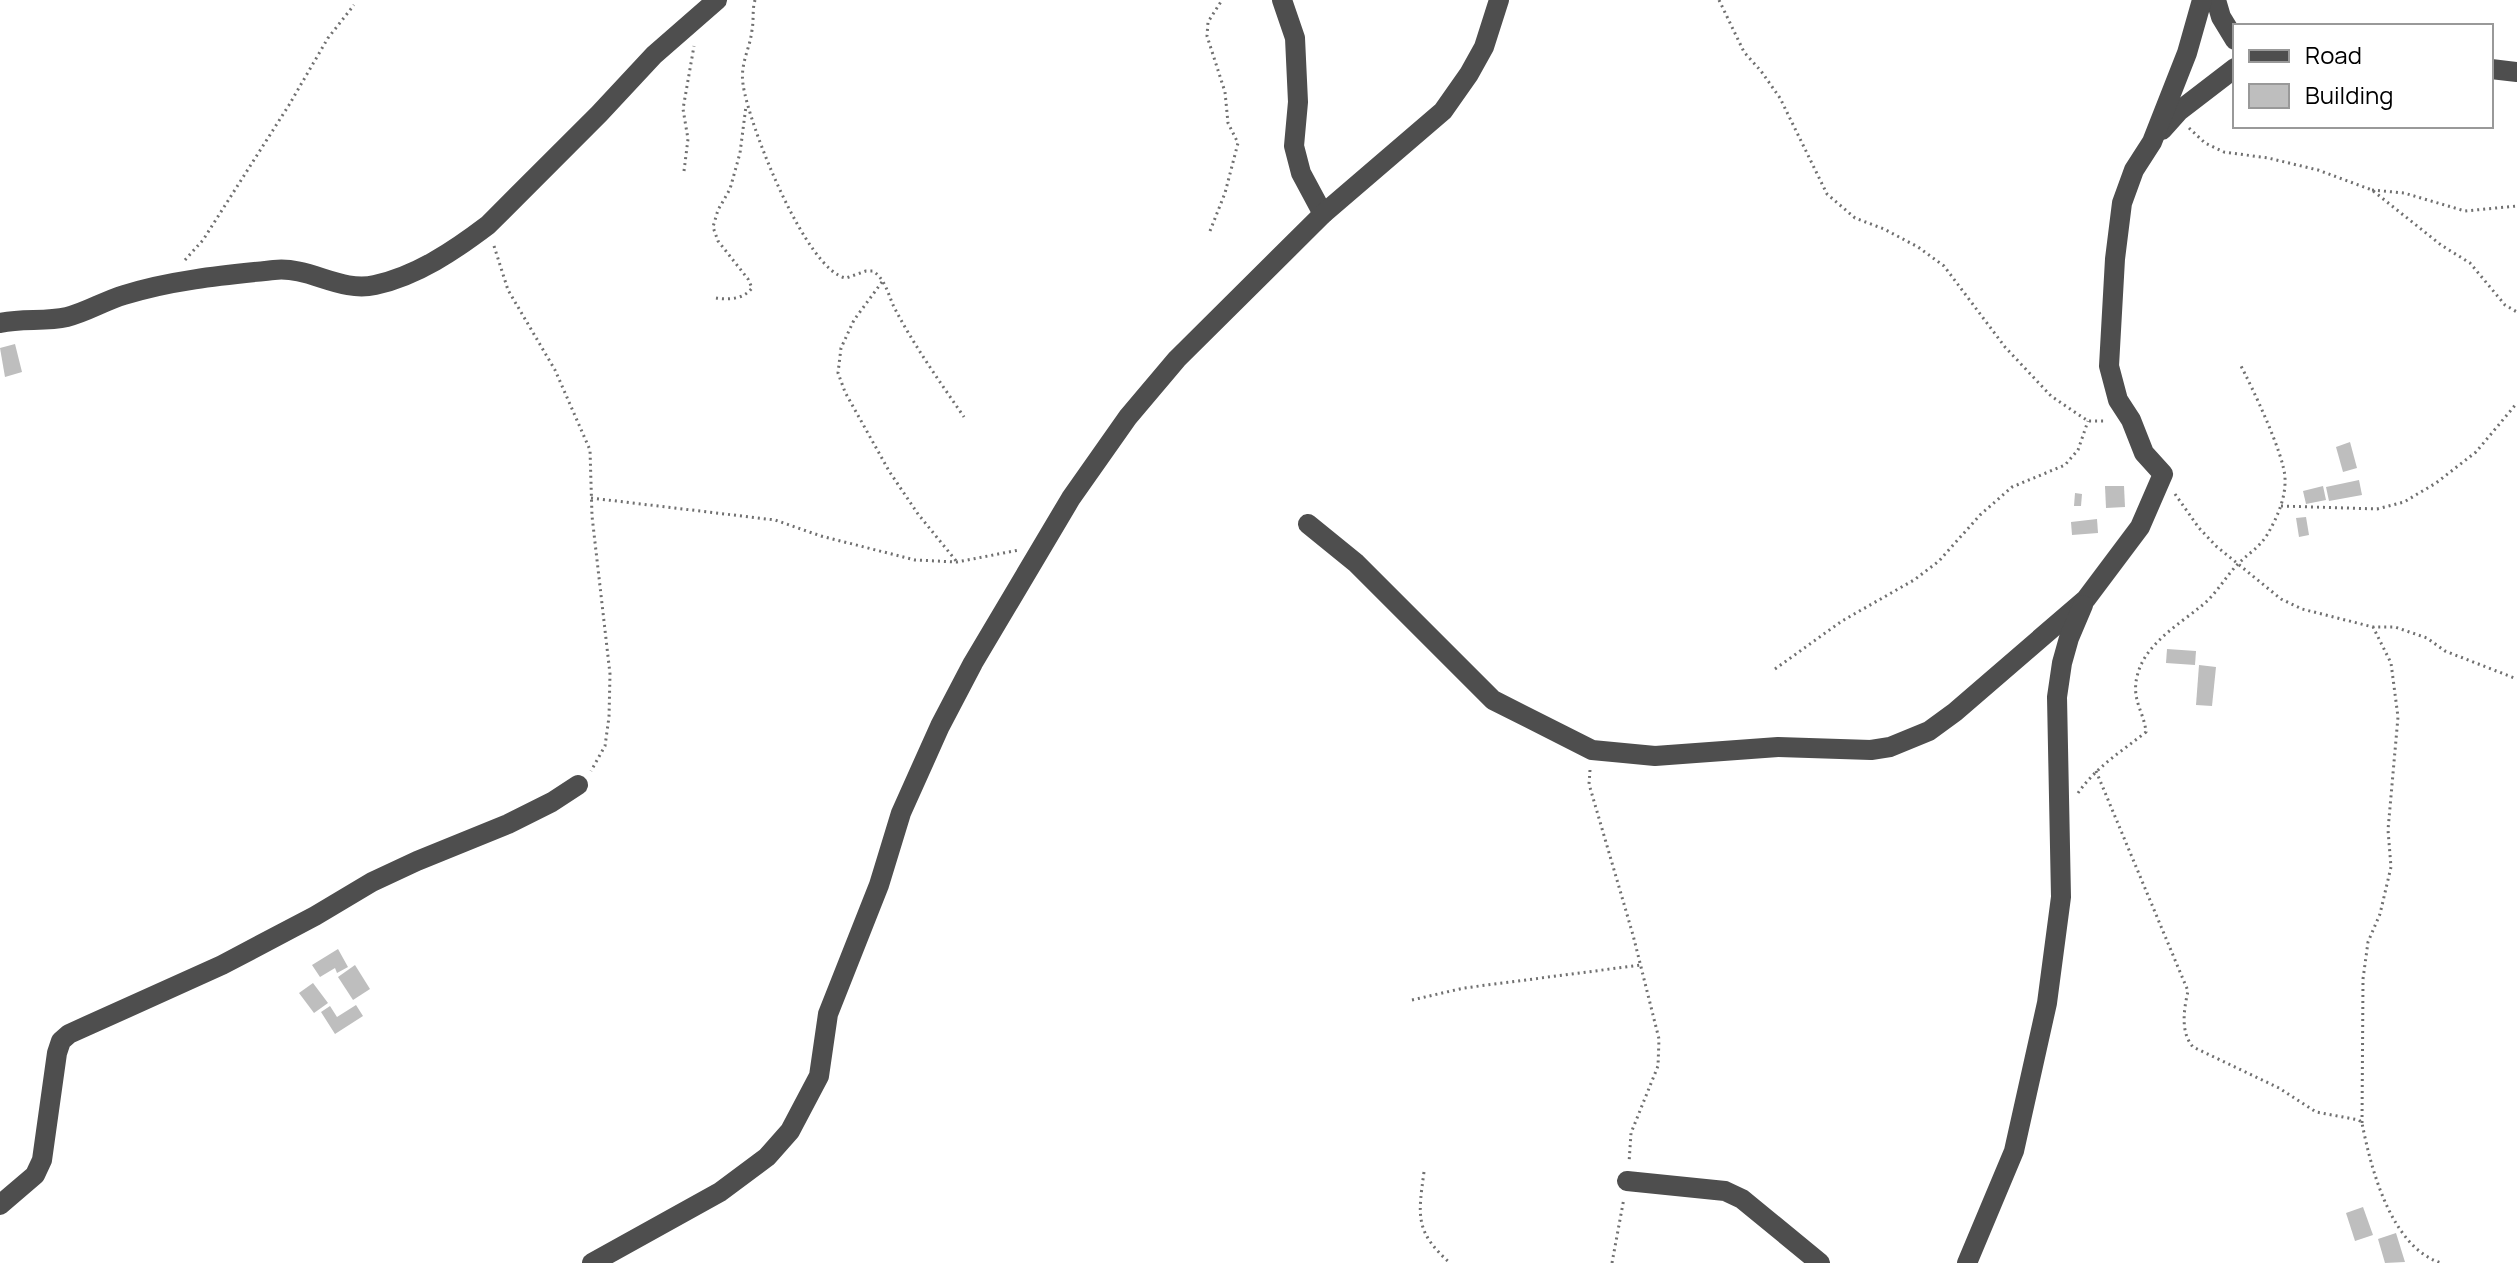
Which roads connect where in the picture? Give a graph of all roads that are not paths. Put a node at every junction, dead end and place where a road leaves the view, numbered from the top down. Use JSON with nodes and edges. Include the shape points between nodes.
{"nodes":[{"id":1,"x":717,"y":0,"type":"edge"},
{"id":2,"x":1282,"y":0,"type":"edge"},
{"id":3,"x":1499,"y":0,"type":"edge"},
{"id":4,"x":2202,"y":0,"type":"edge"},
{"id":5,"x":2216,"y":0,"type":"edge"},
{"id":6,"x":2233,"y":37,"type":"edge"},
{"id":7,"x":2493,"y":69,"type":"edge"},
{"id":8,"x":2233,"y":70,"type":"edge"},
{"id":9,"x":2517,"y":72,"type":"edge"},
{"id":10,"x":2152,"y":142,"type":"junction"},
{"id":11,"x":1323,"y":214,"type":"junction"},
{"id":12,"x":0,"y":323,"type":"edge"},
{"id":13,"x":1308,"y":524,"type":"dead end"},
{"id":14,"x":2086,"y":599,"type":"junction"},
{"id":15,"x":578,"y":785,"type":"road end"},
{"id":16,"x":1627,"y":1181,"type":"road end"},
{"id":17,"x":0,"y":1205,"type":"edge"},
{"id":18,"x":592,"y":1263,"type":"edge"},
{"id":19,"x":1820,"y":1263,"type":"edge"},
{"id":20,"x":1967,"y":1263,"type":"edge"}],
"edges":[{"from":1,"to":12,"type":"street","via":[[654,55],[488,225],[419,269],[375,285],[345,286],[285,269],[125,294],[62,318]]},
{"from":2,"to":11,"type":"street","via":[[1295,38],[1294,146],[1301,173]]},
{"from":3,"to":11,"type":"street","via":[[1484,47],[1443,111]]},
{"from":4,"to":10,"type":"street"},
{"from":5,"to":6,"type":"street"},
{"from":7,"to":9,"type":"street"},
{"from":8,"to":10,"type":"street","via":[[2179,111]]},
{"from":10,"to":14,"type":"street","via":[[2122,203],[2109,366],[2118,400],[2144,453],[2163,474],[2140,527]]},
{"from":11,"to":18,"type":"street","via":[[1177,359],[1128,417],[1071,498],[973,663],[901,813],[828,1014],[819,1076],[790,1131],[767,1157],[720,1192]]},
{"from":13,"to":14,"type":"street","via":[[1356,563],[1493,700],[1592,750],[1655,756],[1778,747],[1890,747],[1929,731],[1955,712]]},
{"from":14,"to":20,"type":"street","via":[[2069,638],[2059,686],[2061,897],[2047,1003],[2014,1151]]},
{"from":15,"to":17,"type":"street","via":[[508,824],[372,882],[222,965],[69,1034],[57,1053],[42,1160],[35,1175]]},
{"from":16,"to":19,"type":"street","via":[[1725,1191]]}]}
